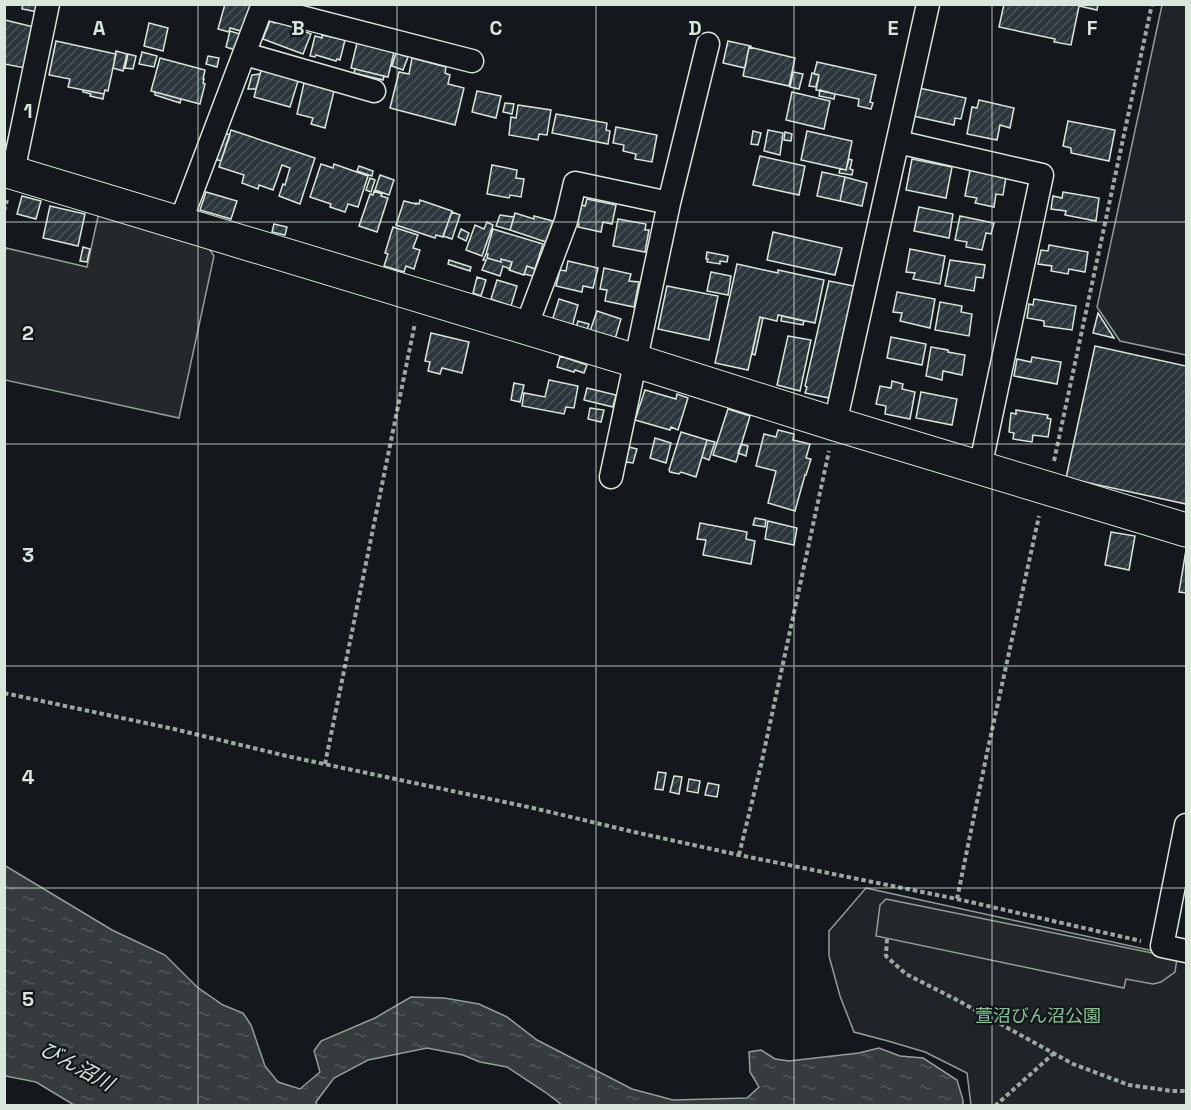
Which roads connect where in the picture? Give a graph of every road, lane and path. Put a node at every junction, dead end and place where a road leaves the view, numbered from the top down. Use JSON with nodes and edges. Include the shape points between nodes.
{"nodes":[{"id":1,"x":48,"y":4,"type":"edge"},
{"id":2,"x":928,"y":4,"type":"edge"},
{"id":3,"x":1152,"y":4,"type":"edge"},
{"id":4,"x":263,"y":6,"type":"edge"},
{"id":5,"x":708,"y":44,"type":"dead end"},
{"id":6,"x":244,"y":54,"type":"junction"},
{"id":7,"x":472,"y":61,"type":"dead end"},
{"id":8,"x":374,"y":91,"type":"dead end"},
{"id":9,"x":898,"y":142,"type":"junction"},
{"id":10,"x":9,"y":171,"type":"edge"},
{"id":11,"x":669,"y":203,"type":"junction"},
{"id":12,"x":180,"y":223,"type":"junction"},
{"id":13,"x":421,"y":296,"type":"junction"},
{"id":14,"x":526,"y":327,"type":"junction"},
{"id":15,"x":636,"y":361,"type":"junction"},
{"id":16,"x":835,"y":424,"type":"junction"},
{"id":17,"x":980,"y":468,"type":"junction"},
{"id":18,"x":611,"y":477,"type":"dead end"},
{"id":19,"x":1047,"y":488,"type":"junction"},
{"id":20,"x":1186,"y":530,"type":"edge"},
{"id":21,"x":4,"y":693,"type":"edge"},
{"id":22,"x":325,"y":764,"type":"junction"},
{"id":23,"x":1186,"y":825,"type":"edge"},
{"id":24,"x":740,"y":855,"type":"junction"},
{"id":25,"x":957,"y":899,"type":"junction"},
{"id":26,"x":887,"y":939,"type":"dead end"},
{"id":27,"x":1162,"y":946,"type":"junction"},
{"id":28,"x":1186,"y":951,"type":"edge"},
{"id":29,"x":1054,"y":1053,"type":"junction"},
{"id":30,"x":1186,"y":1091,"type":"edge"},
{"id":31,"x":994,"y":1106,"type":"edge"}],
"edges":[{"from":1,"to":10,"type":"street"},
{"from":2,"to":9,"type":"street"},
{"from":3,"to":19,"type":"path"},
{"from":4,"to":6,"type":"street"},
{"from":4,"to":7,"type":"street"},
{"from":5,"to":11,"type":"street"},
{"from":6,"to":8,"type":"street"},
{"from":6,"to":12,"type":"street"},
{"from":9,"to":16,"type":"street"},
{"from":9,"to":17,"type":"street","via":[[1042,175]]},
{"from":10,"to":12,"type":"street"},
{"from":11,"to":14,"type":"street","via":[[575,183],[566,221]]},
{"from":11,"to":15,"type":"street"},
{"from":12,"to":13,"type":"street"},
{"from":13,"to":14,"type":"street"},
{"from":13,"to":22,"type":"path"},
{"from":14,"to":15,"type":"street"},
{"from":15,"to":16,"type":"street"},
{"from":15,"to":18,"type":"street"},
{"from":16,"to":17,"type":"street"},
{"from":16,"to":24,"type":"path"},
{"from":17,"to":19,"type":"street"},
{"from":19,"to":20,"type":"street"},
{"from":19,"to":25,"type":"path"},
{"from":21,"to":22,"type":"path"},
{"from":22,"to":24,"type":"path"},
{"from":23,"to":27,"type":"street"},
{"from":24,"to":25,"type":"path"},
{"from":25,"to":27,"type":"path"},
{"from":26,"to":29,"type":"path","via":[[886,956],[906,974]]},
{"from":27,"to":28,"type":"street"},
{"from":29,"to":30,"type":"path","via":[[1129,1085]]},
{"from":29,"to":31,"type":"path"}]}
